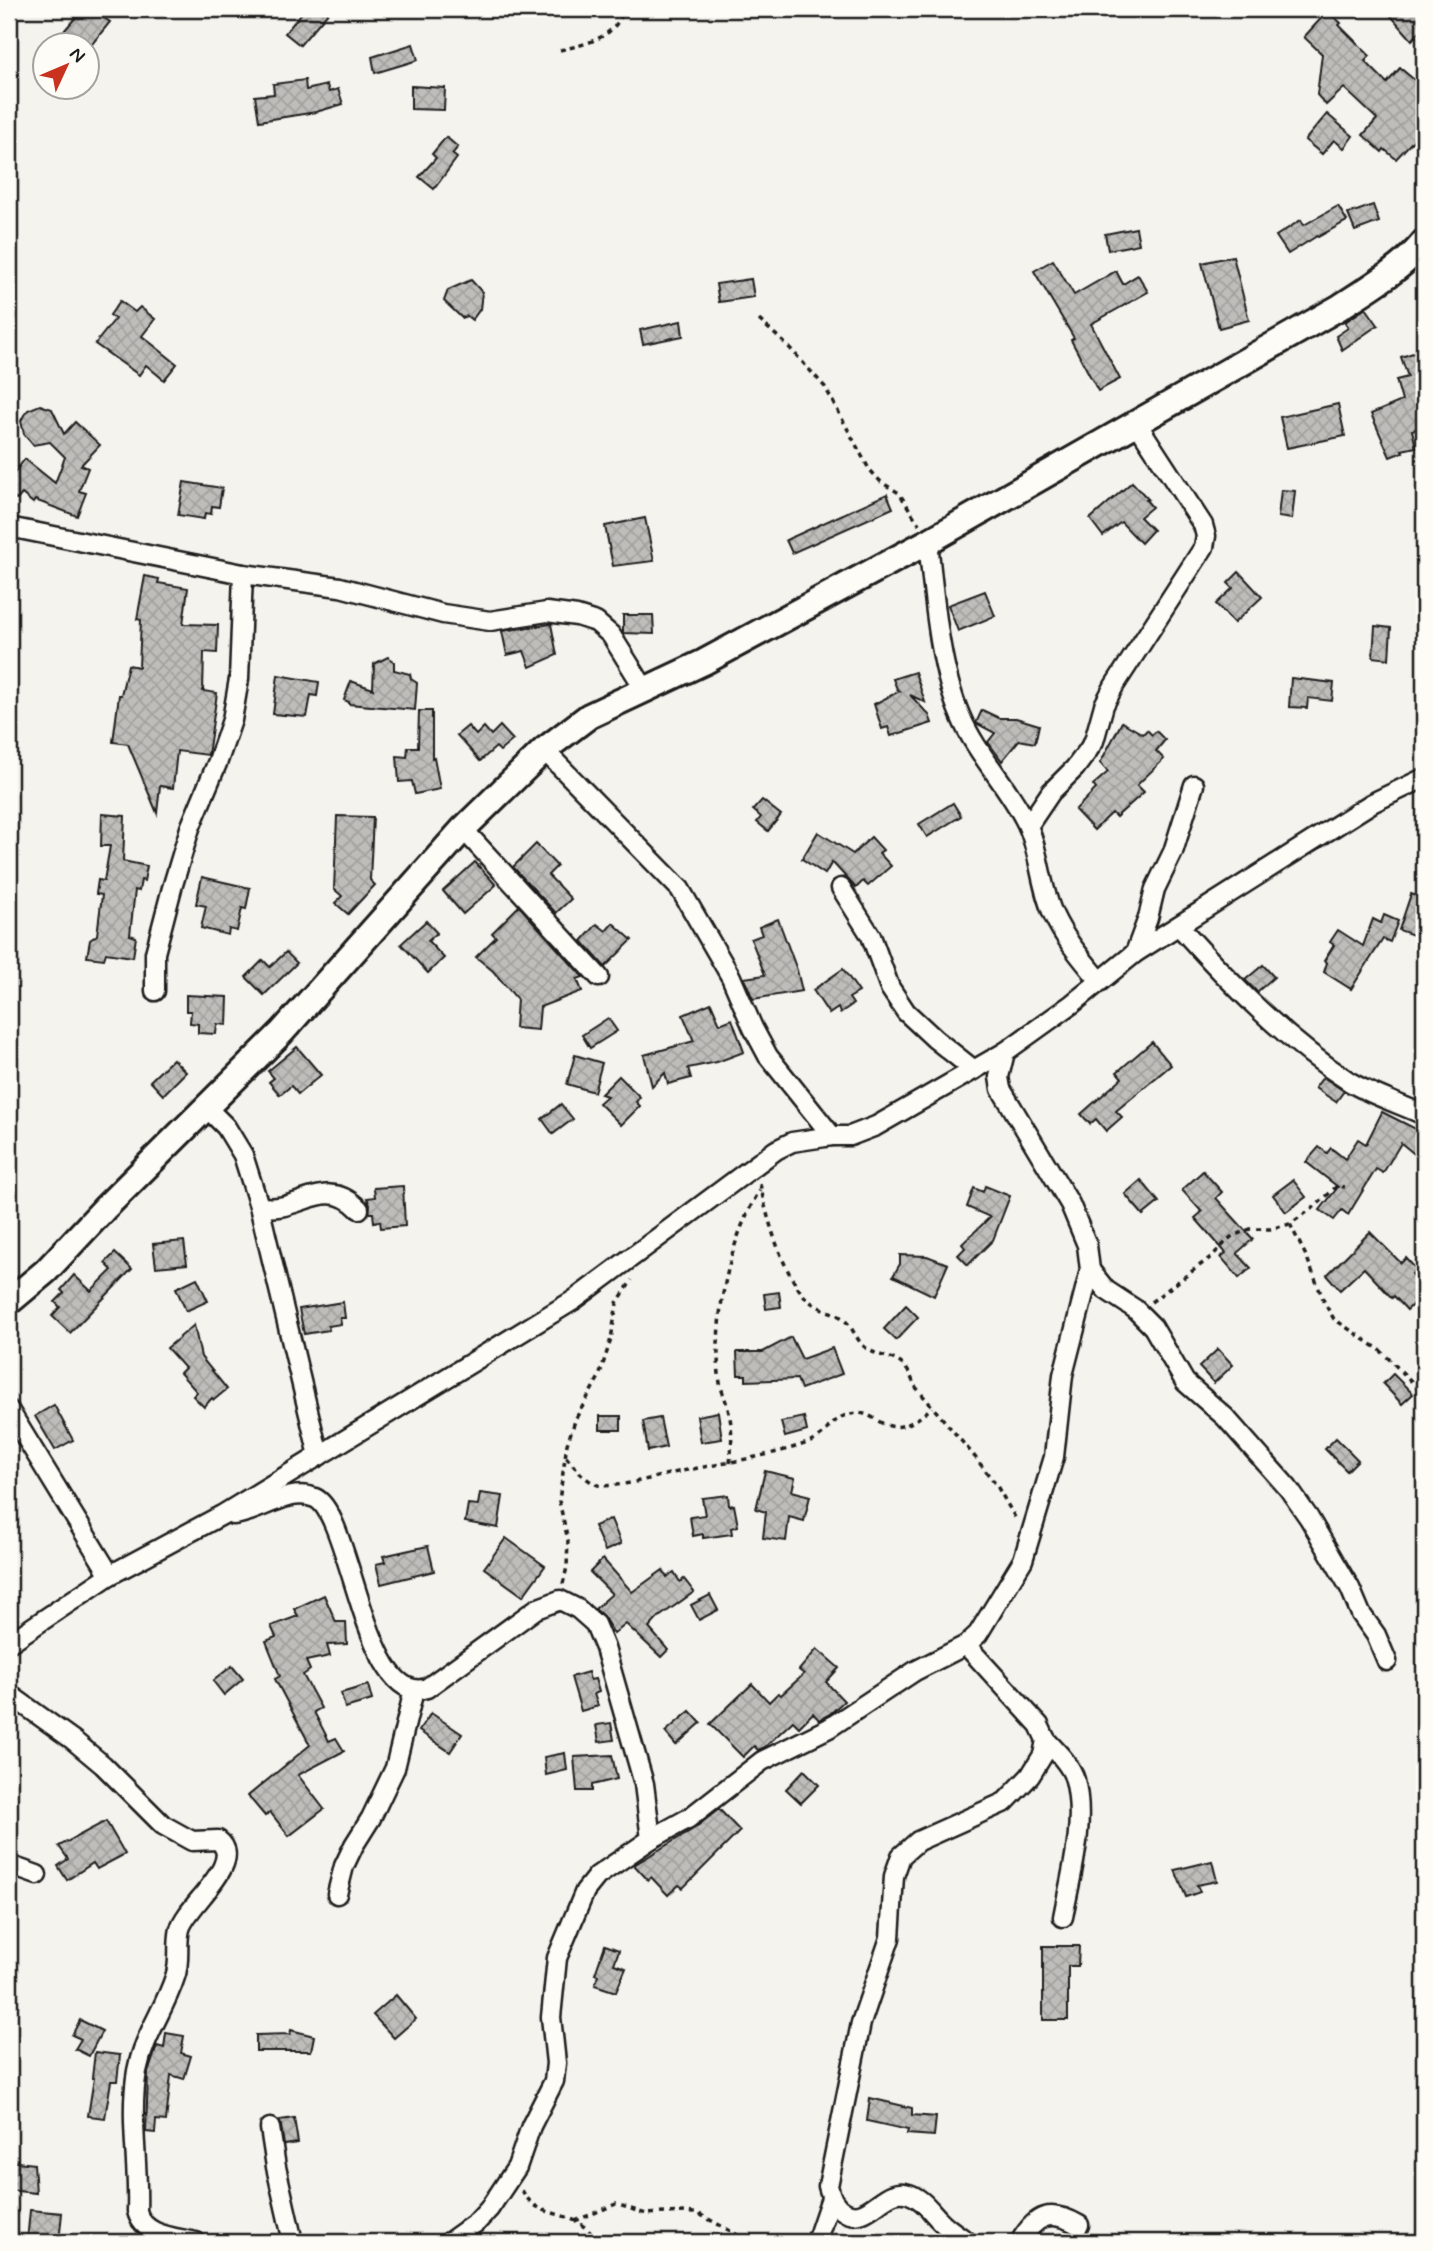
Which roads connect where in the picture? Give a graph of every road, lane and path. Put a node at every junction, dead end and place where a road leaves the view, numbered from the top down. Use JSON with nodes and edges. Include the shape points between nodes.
{"nodes":[{"id":1,"x":624,"y":9,"type":"edge"},
{"id":2,"x":560,"y":50,"type":"dead end"},
{"id":3,"x":1424,"y":243,"type":"edge"},
{"id":4,"x":759,"y":320,"type":"dead end"},
{"id":5,"x":1136,"y":422,"type":"junction"},
{"id":6,"x":9,"y":527,"type":"edge"},
{"id":7,"x":929,"y":541,"type":"junction"},
{"id":8,"x":243,"y":574,"type":"junction"},
{"id":9,"x":644,"y":688,"type":"junction"},
{"id":10,"x":544,"y":750,"type":"junction"},
{"id":11,"x":1424,"y":778,"type":"edge"},
{"id":12,"x":1194,"y":785,"type":"dead end"},
{"id":13,"x":1028,"y":825,"type":"junction"},
{"id":14,"x":463,"y":829,"type":"junction"},
{"id":15,"x":841,"y":888,"type":"dead end"},
{"id":16,"x":1179,"y":926,"type":"junction"},
{"id":17,"x":1135,"y":953,"type":"junction"},
{"id":18,"x":598,"y":977,"type":"dead end"},
{"id":19,"x":1100,"y":981,"type":"junction"},
{"id":20,"x":155,"y":991,"type":"dead end"},
{"id":21,"x":1005,"y":1052,"type":"junction"},
{"id":22,"x":974,"y":1070,"type":"junction"},
{"id":23,"x":207,"y":1108,"type":"junction"},
{"id":24,"x":1424,"y":1115,"type":"edge"},
{"id":25,"x":832,"y":1136,"type":"junction"},
{"id":26,"x":756,"y":1165,"type":"junction"},
{"id":27,"x":1345,"y":1187,"type":"dead end"},
{"id":28,"x":761,"y":1188,"type":"junction"},
{"id":29,"x":259,"y":1206,"type":"junction"},
{"id":30,"x":359,"y":1209,"type":"dead end"},
{"id":31,"x":1290,"y":1224,"type":"junction"},
{"id":32,"x":641,"y":1250,"type":"junction"},
{"id":33,"x":1090,"y":1270,"type":"junction"},
{"id":34,"x":9,"y":1301,"type":"edge"},
{"id":35,"x":1125,"y":1303,"type":"junction"},
{"id":36,"x":1424,"y":1394,"type":"edge"},
{"id":37,"x":932,"y":1407,"type":"junction"},
{"id":38,"x":9,"y":1410,"type":"edge"},
{"id":39,"x":319,"y":1456,"type":"junction"},
{"id":40,"x":566,"y":1457,"type":"junction"},
{"id":41,"x":730,"y":1463,"type":"junction"},
{"id":42,"x":222,"y":1515,"type":"junction"},
{"id":43,"x":1032,"y":1535,"type":"junction"},
{"id":44,"x":110,"y":1575,"type":"junction"},
{"id":45,"x":560,"y":1600,"type":"junction"},
{"id":46,"x":9,"y":1643,"type":"edge"},
{"id":47,"x":966,"y":1646,"type":"junction"},
{"id":48,"x":1387,"y":1661,"type":"dead end"},
{"id":49,"x":414,"y":1690,"type":"junction"},
{"id":50,"x":9,"y":1694,"type":"edge"},
{"id":51,"x":1046,"y":1740,"type":"junction"},
{"id":52,"x":651,"y":1839,"type":"junction"},
{"id":53,"x":9,"y":1865,"type":"edge"},
{"id":54,"x":37,"y":1875,"type":"dead end"},
{"id":55,"x":337,"y":1894,"type":"dead end"},
{"id":56,"x":1063,"y":1917,"type":"dead end"},
{"id":57,"x":270,"y":2128,"type":"dead end"},
{"id":58,"x":512,"y":2173,"type":"junction"},
{"id":59,"x":831,"y":2198,"type":"junction"},
{"id":60,"x":575,"y":2221,"type":"junction"},
{"id":61,"x":1079,"y":2224,"type":"dead end"},
{"id":62,"x":196,"y":2242,"type":"edge"},
{"id":63,"x":293,"y":2242,"type":"edge"},
{"id":64,"x":303,"y":2242,"type":"edge"},
{"id":65,"x":309,"y":2242,"type":"edge"},
{"id":66,"x":449,"y":2242,"type":"edge"},
{"id":67,"x":598,"y":2242,"type":"edge"},
{"id":68,"x":746,"y":2242,"type":"edge"},
{"id":69,"x":816,"y":2242,"type":"edge"},
{"id":70,"x":968,"y":2242,"type":"edge"},
{"id":71,"x":1020,"y":2242,"type":"edge"}],
"edges":[{"from":1,"to":2,"type":"path","via":[[610,33]]},
{"from":3,"to":5,"type":"street","via":[[1376,285]]},
{"from":4,"to":7,"type":"path","via":[[825,387],[869,469],[899,493]]},
{"from":5,"to":7,"type":"street"},
{"from":5,"to":13,"type":"street","via":[[1203,525],[1204,547],[1114,686],[1094,741]]},
{"from":6,"to":8,"type":"street"},
{"from":7,"to":9,"type":"street","via":[[704,662]]},
{"from":7,"to":13,"type":"street","via":[[938,626],[959,713]]},
{"from":8,"to":9,"type":"street","via":[[340,587],[489,621],[547,611],[577,616],[596,622],[611,635]]},
{"from":8,"to":20,"type":"street","via":[[239,679],[232,720],[172,888],[155,953]]},
{"from":9,"to":10,"type":"street","via":[[589,716]]},
{"from":10,"to":14,"type":"street"},
{"from":10,"to":25,"type":"street","via":[[680,889],[731,977],[768,1056]]},
{"from":11,"to":16,"type":"street","via":[[1372,803]]},
{"from":12,"to":17,"type":"street"},
{"from":13,"to":19,"type":"street","via":[[1054,915]]},
{"from":14,"to":18,"type":"street"},
{"from":14,"to":23,"type":"street","via":[[341,969]]},
{"from":15,"to":22,"type":"street","via":[[871,936],[890,988],[906,1012]]},
{"from":16,"to":17,"type":"street"},
{"from":16,"to":24,"type":"street","via":[[1224,976],[1313,1055],[1352,1083]]},
{"from":17,"to":19,"type":"street"},
{"from":19,"to":21,"type":"street"},
{"from":21,"to":22,"type":"street"},
{"from":21,"to":33,"type":"street","via":[[1001,1089],[1070,1204],[1087,1245]]},
{"from":22,"to":25,"type":"street","via":[[876,1126],[850,1136]]},
{"from":23,"to":29,"type":"street","via":[[243,1155]]},
{"from":23,"to":34,"type":"street","via":[[46,1270]]},
{"from":25,"to":26,"type":"street","via":[[792,1142]]},
{"from":26,"to":28,"type":"path"},
{"from":26,"to":32,"type":"street"},
{"from":27,"to":31,"type":"path","via":[[1337,1186]]},
{"from":28,"to":37,"type":"path","via":[[772,1232],[806,1299],[848,1322],[863,1346],[905,1366]]},
{"from":28,"to":41,"type":"path","via":[[736,1238],[717,1341],[733,1441]]},
{"from":29,"to":30,"type":"street","via":[[270,1209],[329,1194],[341,1196]]},
{"from":29,"to":39,"type":"street"},
{"from":31,"to":35,"type":"path","via":[[1238,1232],[1155,1301]]},
{"from":31,"to":36,"type":"path","via":[[1334,1319],[1380,1350]]},
{"from":32,"to":39,"type":"street","via":[[574,1300]]},
{"from":32,"to":40,"type":"path","via":[[638,1270],[617,1303],[599,1377],[576,1418]]},
{"from":33,"to":35,"type":"street","via":[[1106,1290]]},
{"from":33,"to":43,"type":"street","via":[[1063,1375],[1054,1457]]},
{"from":35,"to":48,"type":"street","via":[[1153,1327],[1185,1382],[1224,1417],[1288,1488],[1350,1588]]},
{"from":37,"to":41,"type":"path","via":[[901,1427],[883,1424],[864,1413],[849,1414],[830,1424],[815,1440]]},
{"from":37,"to":43,"type":"path"},
{"from":38,"to":44,"type":"street"},
{"from":39,"to":42,"type":"street"},
{"from":40,"to":41,"type":"path","via":[[598,1485]]},
{"from":40,"to":45,"type":"path","via":[[559,1501],[568,1540],[567,1567]]},
{"from":42,"to":44,"type":"street"},
{"from":42,"to":49,"type":"street","via":[[297,1496],[322,1503],[381,1656],[396,1681]]},
{"from":43,"to":47,"type":"street","via":[[1023,1560]]},
{"from":44,"to":46,"type":"street"},
{"from":45,"to":49,"type":"street","via":[[536,1609],[427,1688]]},
{"from":45,"to":52,"type":"street","via":[[595,1624],[606,1648],[645,1784]]},
{"from":47,"to":51,"type":"street","via":[[1040,1725]]},
{"from":47,"to":52,"type":"street","via":[[915,1671],[829,1728],[762,1761],[689,1818]]},
{"from":49,"to":55,"type":"street","via":[[395,1768],[344,1866]]},
{"from":50,"to":62,"type":"street","via":[[103,1765],[163,1825],[192,1841],[218,1840],[226,1847],[223,1867],[194,1903],[180,1930],[176,1976],[146,2036],[134,2101],[139,2221],[160,2234]]},
{"from":51,"to":56,"type":"street","via":[[1074,1778],[1079,1810]]},
{"from":51,"to":59,"type":"street","via":[[1030,1776],[1005,1802],[918,1841],[901,1856],[894,1877],[890,1938],[861,2023],[830,2173]]},
{"from":52,"to":58,"type":"street","via":[[597,1876],[573,1918],[557,1958],[551,2017],[554,2081]]},
{"from":53,"to":54,"type":"street"},
{"from":57,"to":63,"type":"street"},
{"from":58,"to":60,"type":"path","via":[[534,2207]]},
{"from":58,"to":66,"type":"street","via":[[489,2209]]},
{"from":59,"to":69,"type":"street"},
{"from":59,"to":70,"type":"street","via":[[852,2215],[862,2214],[889,2195],[908,2194]]},
{"from":60,"to":67,"type":"path"},
{"from":60,"to":68,"type":"path","via":[[615,2204],[646,2214],[687,2212],[707,2218]]},
{"from":61,"to":71,"type":"street","via":[[1062,2215],[1049,2215],[1038,2220]]},
{"from":64,"to":65,"type":"street"}]}
